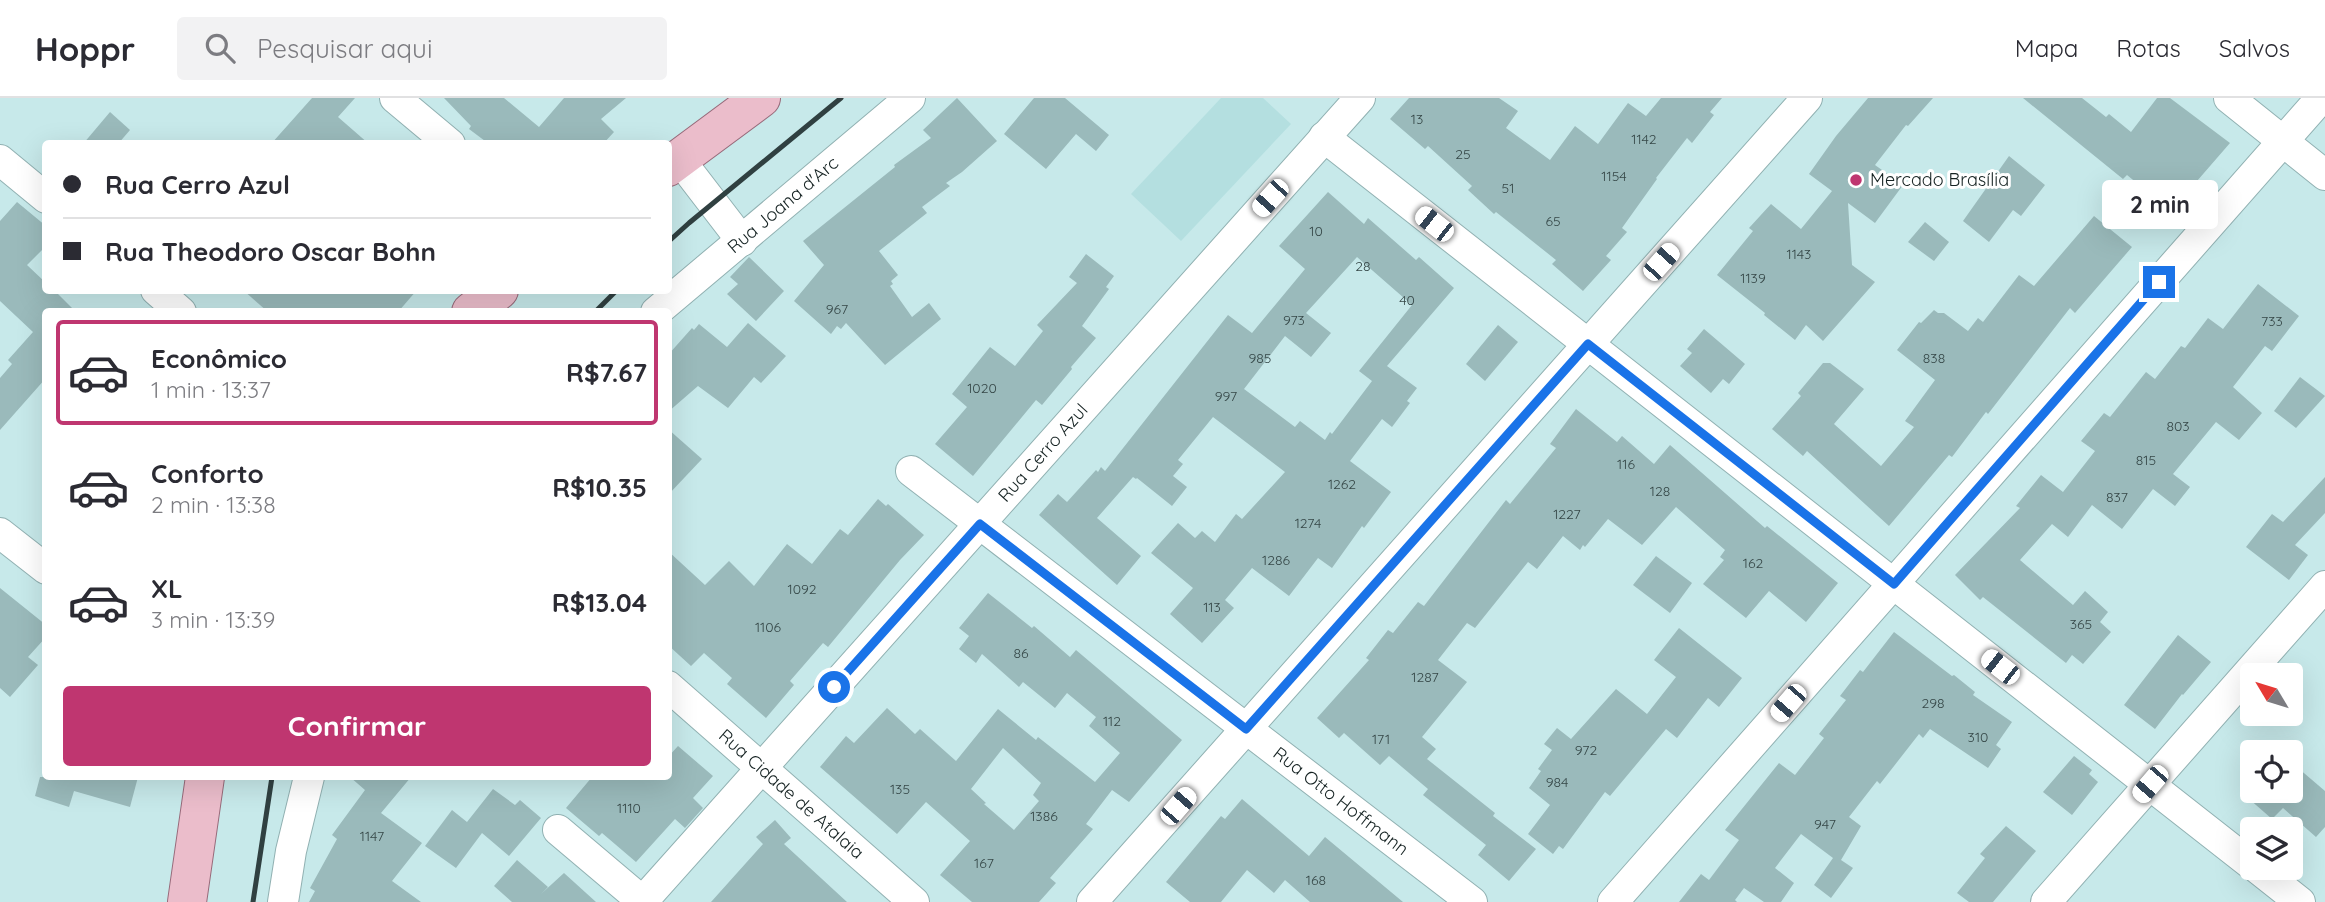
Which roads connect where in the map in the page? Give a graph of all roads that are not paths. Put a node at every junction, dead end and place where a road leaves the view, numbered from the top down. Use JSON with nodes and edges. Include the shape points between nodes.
{"nodes":[{"id":1,"x":395,"y":98,"type":"edge"},
{"id":2,"x":910,"y":98,"type":"edge"},
{"id":3,"x":1360,"y":98,"type":"edge"},
{"id":4,"x":1807,"y":98,"type":"edge"},
{"id":5,"x":2229,"y":98,"type":"edge"},
{"id":6,"x":2321,"y":98,"type":"edge"},
{"id":7,"x":744,"y":103,"type":"edge"},
{"id":8,"x":1324,"y":138,"type":"junction"},
{"id":9,"x":445,"y":140,"type":"edge"},
{"id":10,"x":2283,"y":141,"type":"junction"},
{"id":11,"x":0,"y":160,"type":"edge"},
{"id":12,"x":674,"y":163,"type":"edge"},
{"id":13,"x":2325,"y":175,"type":"edge"},
{"id":14,"x":42,"y":195,"type":"edge"},
{"id":15,"x":742,"y":242,"type":"junction"},
{"id":16,"x":161,"y":294,"type":"edge"},
{"id":17,"x":494,"y":294,"type":"edge"},
{"id":18,"x":176,"y":308,"type":"edge"},
{"id":19,"x":476,"y":308,"type":"edge"},
{"id":20,"x":661,"y":308,"type":"edge"},
{"id":21,"x":1588,"y":344,"type":"junction"},
{"id":22,"x":911,"y":471,"type":"dead end"},
{"id":23,"x":980,"y":524,"type":"junction"},
{"id":24,"x":0,"y":533,"type":"edge"},
{"id":25,"x":42,"y":566,"type":"edge"},
{"id":26,"x":1894,"y":584,"type":"junction"},
{"id":27,"x":2325,"y":586,"type":"edge"},
{"id":28,"x":672,"y":690,"type":"edge"},
{"id":29,"x":1246,"y":729,"type":"junction"},
{"id":30,"x":761,"y":768,"type":"junction"},
{"id":31,"x":205,"y":780,"type":"edge"},
{"id":32,"x":308,"y":780,"type":"edge"},
{"id":33,"x":2150,"y":784,"type":"junction"},
{"id":34,"x":558,"y":830,"type":"dead end"},
{"id":35,"x":2240,"y":855,"type":"edge"},
{"id":36,"x":2272,"y":880,"type":"edge"},
{"id":37,"x":907,"y":900,"type":"edge"},
{"id":38,"x":187,"y":902,"type":"edge"},
{"id":39,"x":283,"y":902,"type":"edge"},
{"id":40,"x":642,"y":902,"type":"edge"},
{"id":41,"x":1093,"y":902,"type":"edge"},
{"id":42,"x":1472,"y":902,"type":"edge"},
{"id":43,"x":1613,"y":902,"type":"edge"},
{"id":44,"x":2046,"y":902,"type":"edge"},
{"id":45,"x":2300,"y":902,"type":"edge"}],
"edges":[{"from":1,"to":9,"type":"street"},
{"from":2,"to":15,"type":"street","name":"Rua Joana d'Arc"},
{"from":3,"to":8,"type":"street","name":"Rua Cerro Azul"},
{"from":4,"to":21,"type":"street"},
{"from":5,"to":10,"type":"street"},
{"from":6,"to":10,"type":"street"},
{"from":7,"to":12,"type":"main road"},
{"from":8,"to":21,"type":"street"},
{"from":8,"to":23,"type":"street","name":"Rua Cerro Azul"},
{"from":10,"to":13,"type":"street"},
{"from":10,"to":26,"type":"street"},
{"from":11,"to":14,"type":"street"},
{"from":12,"to":15,"type":"street"},
{"from":15,"to":20,"type":"street","name":"Rua Joana d'Arc"},
{"from":16,"to":18,"type":"street"},
{"from":17,"to":19,"type":"main road"},
{"from":21,"to":26,"type":"street"},
{"from":21,"to":29,"type":"street"},
{"from":22,"to":23,"type":"street","name":"Rua Otto Hoffmann"},
{"from":23,"to":29,"type":"street","name":"Rua Otto Hoffmann"},
{"from":23,"to":30,"type":"street","name":"Rua Cerro Azul"},
{"from":24,"to":25,"type":"street"},
{"from":26,"to":33,"type":"street"},
{"from":26,"to":43,"type":"street"},
{"from":27,"to":33,"type":"street"},
{"from":28,"to":30,"type":"street","name":"Rua Cidade de Atalaia"},
{"from":29,"to":41,"type":"street"},
{"from":29,"to":42,"type":"street","name":"Rua Otto Hoffmann"},
{"from":30,"to":37,"type":"street","name":"Rua Cidade de Atalaia"},
{"from":30,"to":40,"type":"street","name":"Rua Cerro Azul"},
{"from":31,"to":38,"type":"main road"},
{"from":32,"to":39,"type":"street"},
{"from":33,"to":35,"type":"street"},
{"from":33,"to":44,"type":"street"},
{"from":34,"to":40,"type":"street"},
{"from":36,"to":45,"type":"street"}]}
